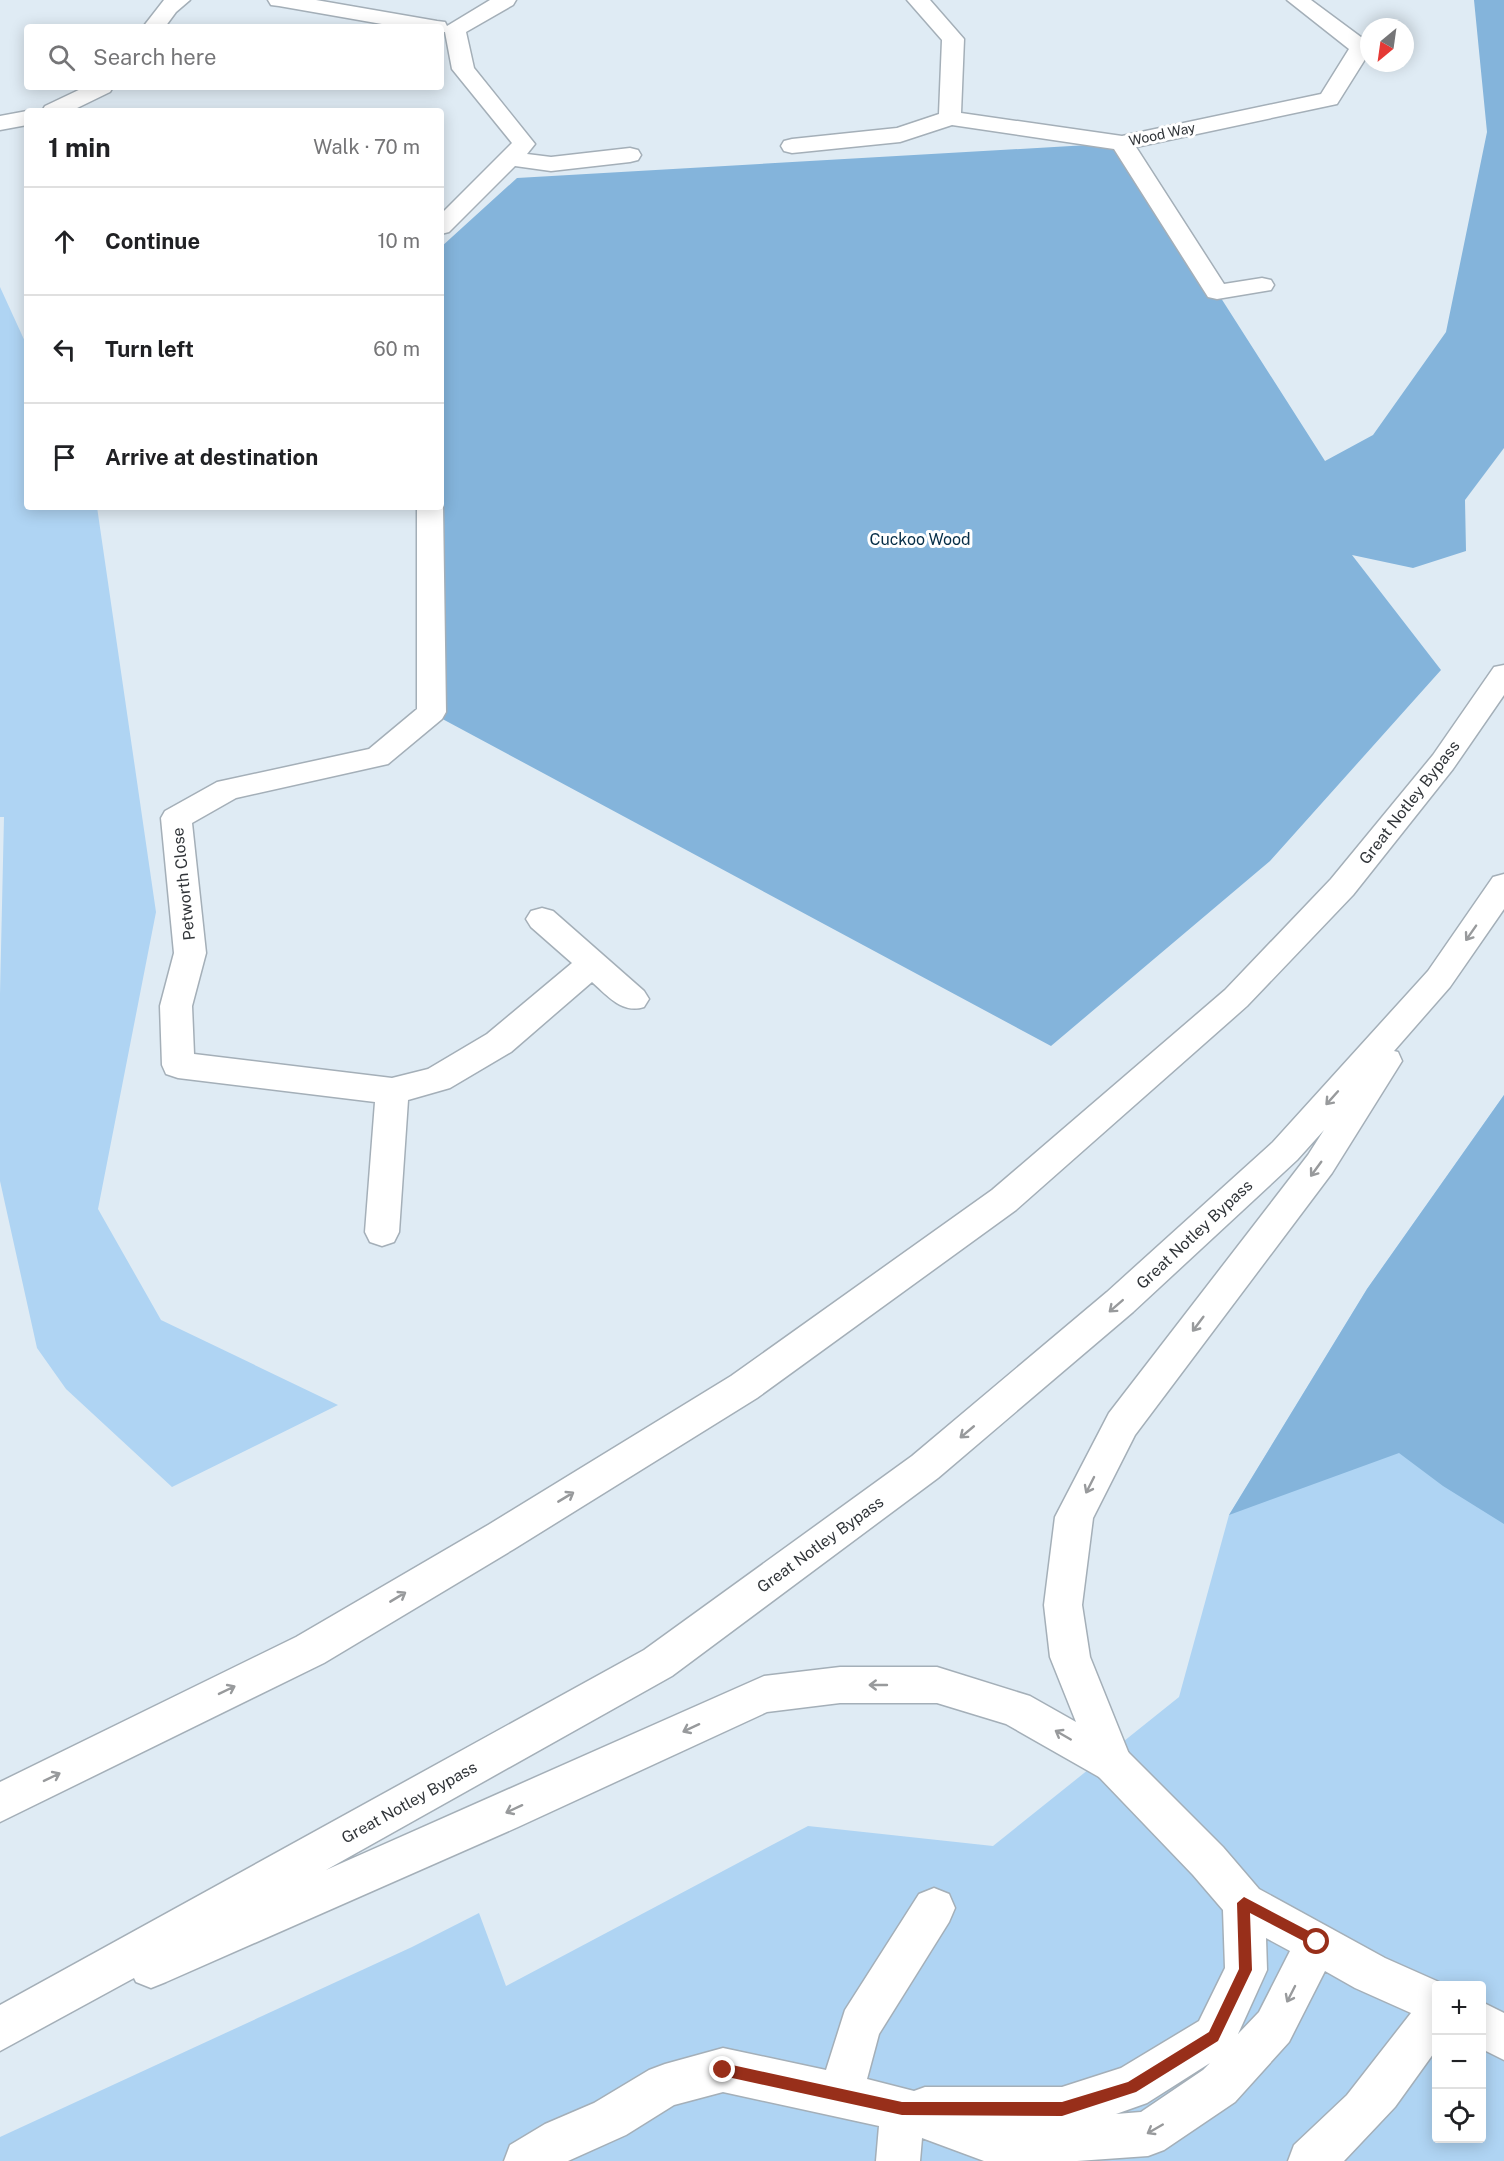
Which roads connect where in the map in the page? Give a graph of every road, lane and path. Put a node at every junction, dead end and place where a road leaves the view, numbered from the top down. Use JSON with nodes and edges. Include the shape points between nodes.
{"nodes":[{"id":1,"x":179,"y":0,"type":"edge"},
{"id":2,"x":279,"y":0,"type":"edge"},
{"id":3,"x":505,"y":0,"type":"edge"},
{"id":4,"x":918,"y":0,"type":"edge"},
{"id":5,"x":1298,"y":0,"type":"edge"},
{"id":6,"x":156,"y":24,"type":"edge"},
{"id":7,"x":420,"y":24,"type":"edge"},
{"id":8,"x":444,"y":28,"type":"edge"},
{"id":9,"x":96,"y":90,"type":"edge"},
{"id":10,"x":59,"y":108,"type":"edge"},
{"id":11,"x":950,"y":118,"type":"junction"},
{"id":12,"x":24,"y":119,"type":"edge"},
{"id":13,"x":0,"y":123,"type":"edge"},
{"id":14,"x":1122,"y":143,"type":"junction"},
{"id":15,"x":792,"y":146,"type":"dead end"},
{"id":16,"x":630,"y":155,"type":"dead end"},
{"id":17,"x":511,"y":158,"type":"junction"},
{"id":18,"x":444,"y":224,"type":"edge"},
{"id":19,"x":1262,"y":285,"type":"dead end"},
{"id":20,"x":430,"y":510,"type":"edge"},
{"id":21,"x":1504,"y":674,"type":"edge"},
{"id":22,"x":1504,"y":885,"type":"edge"},
{"id":23,"x":542,"y":919,"type":"dead end"},
{"id":24,"x":592,"y":963,"type":"junction"},
{"id":25,"x":1439,"y":979,"type":"junction"},
{"id":26,"x":633,"y":999,"type":"dead end"},
{"id":27,"x":392,"y":1091,"type":"junction"},
{"id":28,"x":382,"y":1232,"type":"dead end"},
{"id":29,"x":1113,"y":1764,"type":"junction"},
{"id":30,"x":0,"y":1803,"type":"edge"},
{"id":31,"x":1244,"y":1903,"type":"junction"},
{"id":32,"x":934,"y":1908,"type":"dead end"},
{"id":33,"x":1317,"y":1942,"type":"junction"},
{"id":34,"x":1432,"y":2000,"type":"edge"},
{"id":35,"x":1432,"y":2020,"type":"edge"},
{"id":36,"x":1486,"y":2027,"type":"edge"},
{"id":37,"x":0,"y":2031,"type":"edge"},
{"id":38,"x":1504,"y":2038,"type":"edge"},
{"id":39,"x":840,"y":2097,"type":"junction"},
{"id":40,"x":902,"y":2109,"type":"junction"},
{"id":41,"x":526,"y":2161,"type":"edge"},
{"id":42,"x":898,"y":2161,"type":"edge"},
{"id":43,"x":1310,"y":2161,"type":"edge"}],
"edges":[{"from":1,"to":6,"type":"main road","via":[[168,7]]},
{"from":2,"to":7,"type":"main road"},
{"from":3,"to":8,"type":"main road"},
{"from":4,"to":11,"type":"main road","via":[[953,39]]},
{"from":5,"to":14,"type":"main road","name":"Wood Way","via":[[1361,48],[1329,99]]},
{"from":8,"to":17,"type":"main road","via":[[464,69],[525,144]]},
{"from":9,"to":10,"type":"main road"},
{"from":11,"to":14,"type":"main road","name":"Wood Way"},
{"from":11,"to":15,"type":"main road","via":[[900,135]]},
{"from":12,"to":13,"type":"main road"},
{"from":14,"to":19,"type":"main road","via":[[1217,292]]},
{"from":16,"to":17,"type":"main road","via":[[551,164]]},
{"from":17,"to":18,"type":"main road"},
{"from":20,"to":27,"type":"main road","name":"Petworth Close","via":[[432,712],[378,757],[228,789],[176,818],[190,952],[176,1006],[178,1065]]},
{"from":30,"to":21,"type":"main road","name":"Great Notley Bypass","one_way":true,"via":[[310,1650],[501,1537],[744,1388],[1004,1200],[1236,998],[1342,887],[1443,762]]},
{"from":22,"to":25,"type":"main road","name":"Great Notley Bypass","one_way":true},
{"from":23,"to":24,"type":"main road"},
{"from":24,"to":26,"type":"main road"},
{"from":24,"to":27,"type":"main road","name":"Petworth Close","via":[[499,1044],[438,1078]]},
{"from":25,"to":29,"type":"main road","one_way":true,"via":[[1320,1164],[1122,1424],[1074,1517],[1063,1605],[1070,1657]]},
{"from":25,"to":37,"type":"main road","name":"Great Notley Bypass","one_way":true,"via":[[1285,1151],[1120,1302],[925,1467],[677,1649]]},
{"from":27,"to":28,"type":"main road"},
{"from":29,"to":31,"type":"main road"},
{"from":29,"to":37,"type":"main road","one_way":true,"via":[[1016,1709],[937,1685],[840,1685],[764,1694],[504,1813]]},
{"from":31,"to":33,"type":"main road"},
{"from":31,"to":40,"type":"main road","via":[[1246,1970],[1214,2036],[1131,2087],[1062,2109]]},
{"from":32,"to":39,"type":"main road","via":[[860,2025]]},
{"from":33,"to":34,"type":"main road","via":[[1370,1973]]},
{"from":33,"to":40,"type":"main road","one_way":true,"via":[[1274,2027],[1220,2086],[1148,2134],[999,2144]]},
{"from":35,"to":43,"type":"main road","via":[[1401,2066],[1329,2146]]},
{"from":36,"to":38,"type":"main road"},
{"from":39,"to":40,"type":"main road"},
{"from":39,"to":41,"type":"main road","via":[[723,2070],[665,2086]]},
{"from":40,"to":42,"type":"main road"}]}
